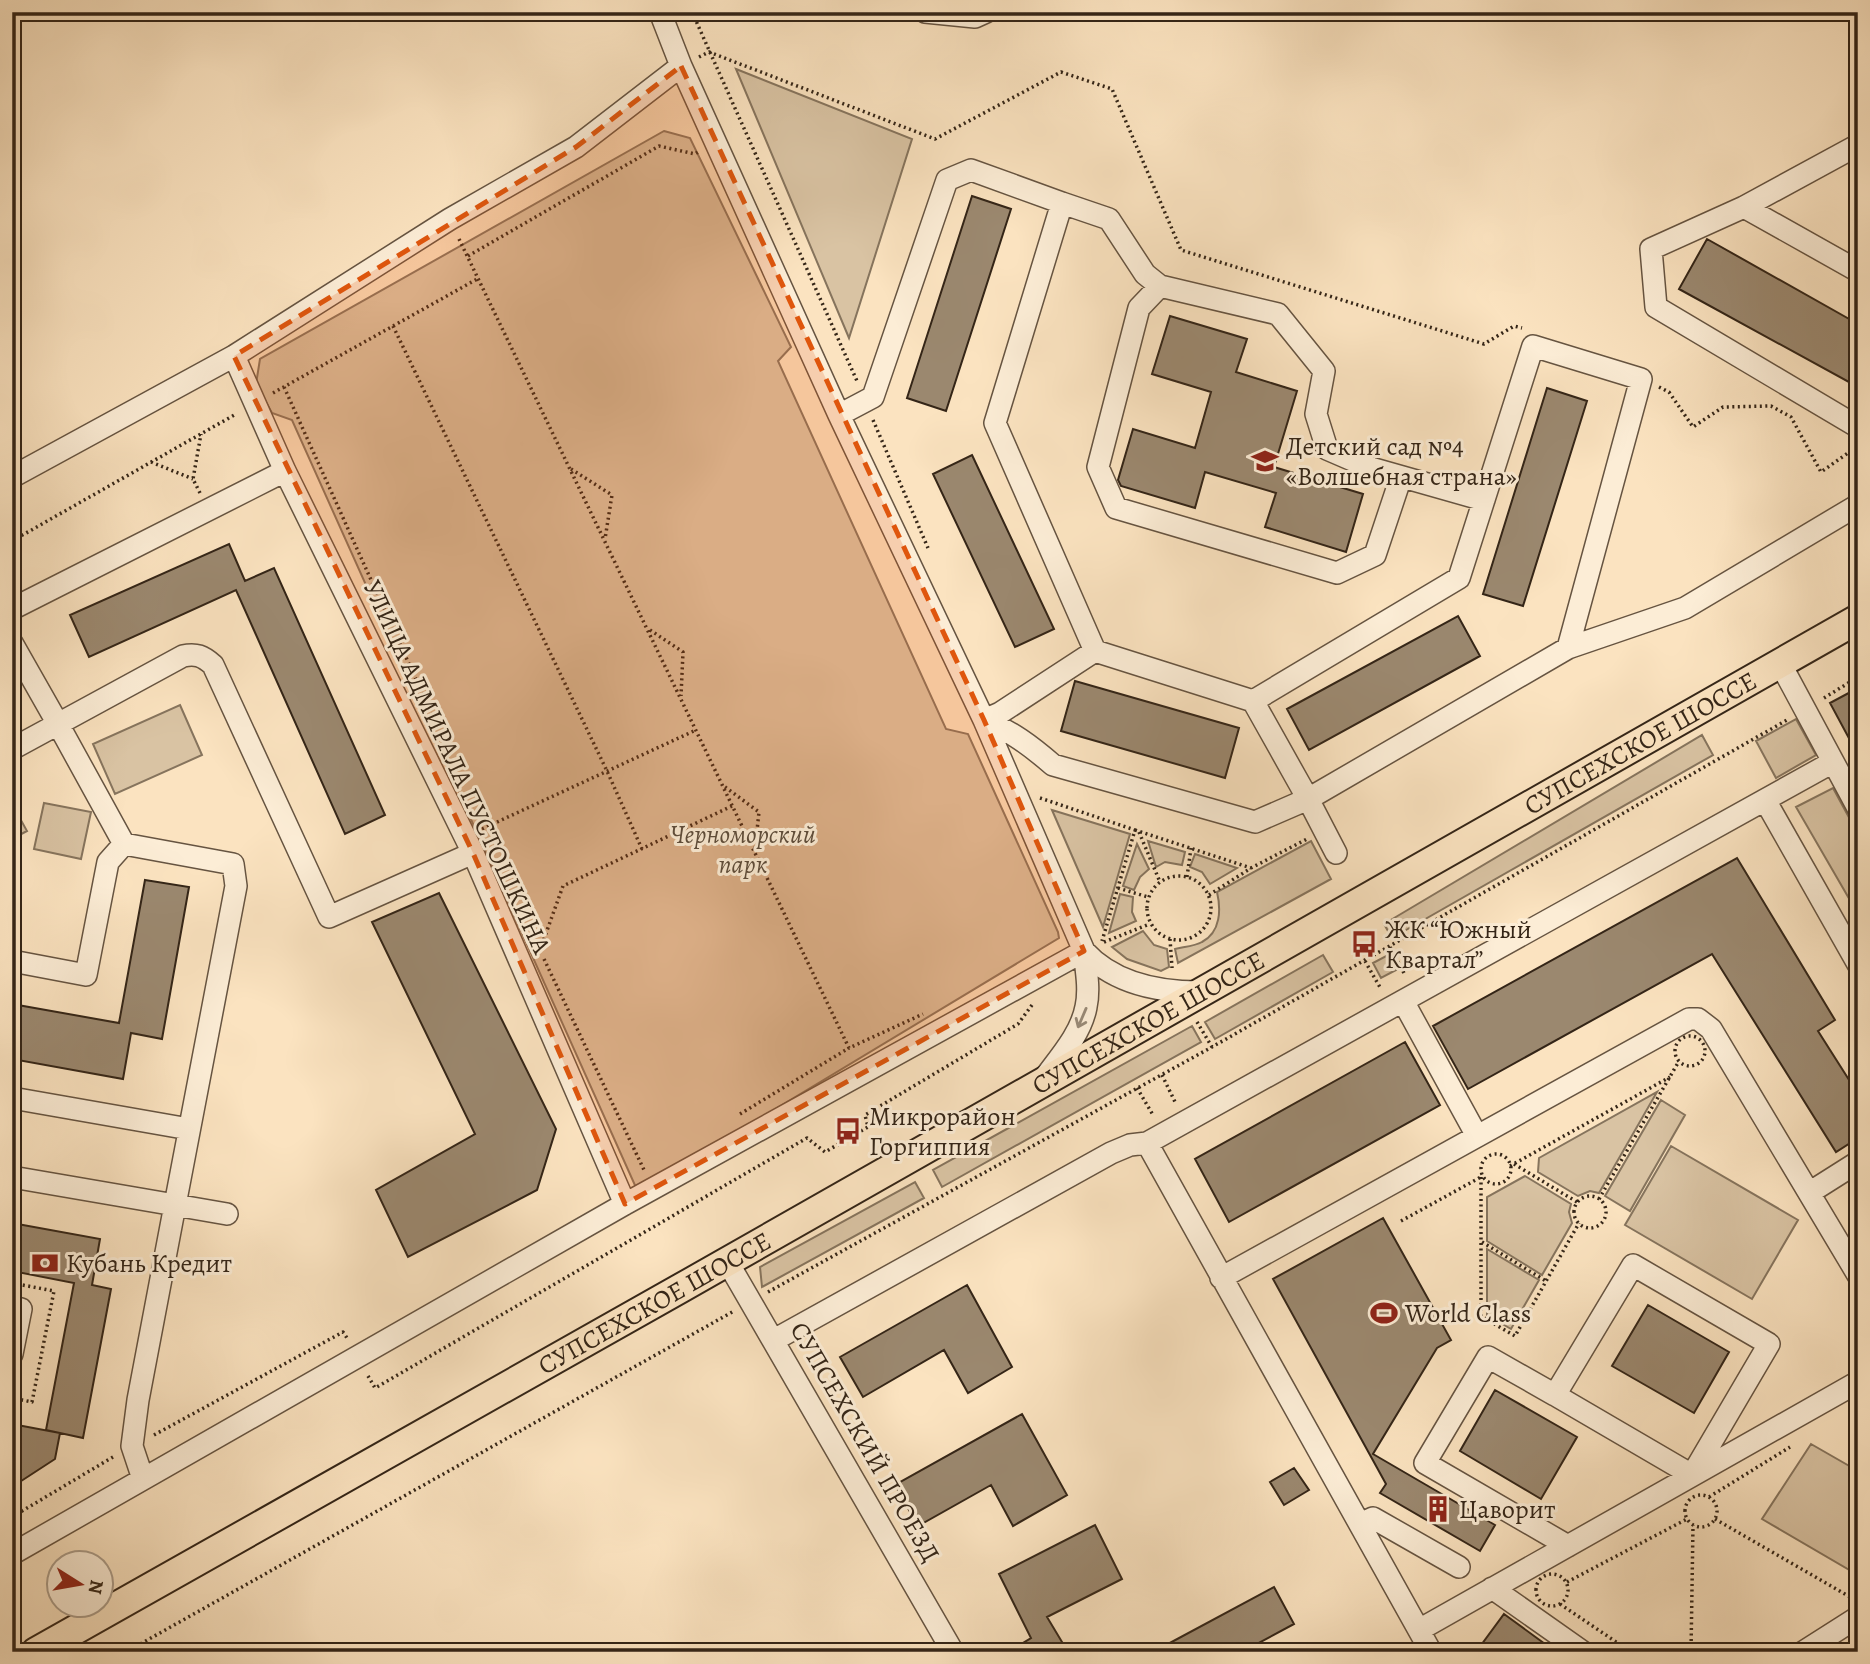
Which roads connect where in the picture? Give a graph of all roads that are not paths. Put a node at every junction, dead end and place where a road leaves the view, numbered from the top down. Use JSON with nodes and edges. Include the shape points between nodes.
{"nodes":[{"id":1,"x":660,"y":12,"type":"edge"},
{"id":2,"x":925,"y":12,"type":"edge"},
{"id":3,"x":986,"y":12,"type":"edge"},
{"id":4,"x":681,"y":66,"type":"junction"},
{"id":5,"x":1858,"y":145,"type":"edge"},
{"id":6,"x":1062,"y":203,"type":"junction"},
{"id":7,"x":1744,"y":207,"type":"junction"},
{"id":8,"x":1858,"y":271,"type":"edge"},
{"id":9,"x":1160,"y":286,"type":"junction"},
{"id":10,"x":233,"y":356,"type":"junction"},
{"id":11,"x":839,"y":415,"type":"junction"},
{"id":12,"x":1858,"y":427,"type":"edge"},
{"id":13,"x":285,"y":471,"type":"junction"},
{"id":14,"x":12,"y":477,"type":"edge"},
{"id":15,"x":1401,"y":477,"type":"junction"},
{"id":16,"x":1484,"y":500,"type":"junction"},
{"id":17,"x":1858,"y":505,"type":"edge"},
{"id":18,"x":12,"y":609,"type":"edge"},
{"id":19,"x":1858,"y":619,"type":"edge"},
{"id":20,"x":12,"y":643,"type":"edge"},
{"id":21,"x":1568,"y":648,"type":"junction"},
{"id":22,"x":1095,"y":651,"type":"junction"},
{"id":23,"x":1780,"y":663,"type":"junction"},
{"id":24,"x":1253,"y":701,"type":"junction"},
{"id":25,"x":984,"y":720,"type":"junction"},
{"id":26,"x":58,"y":724,"type":"junction"},
{"id":27,"x":12,"y":749,"type":"edge"},
{"id":28,"x":1833,"y":762,"type":"junction"},
{"id":29,"x":1308,"y":799,"type":"junction"},
{"id":30,"x":1765,"y":800,"type":"junction"},
{"id":31,"x":1858,"y":808,"type":"edge"},
{"id":32,"x":124,"y":844,"type":"junction"},
{"id":33,"x":469,"y":845,"type":"junction"},
{"id":34,"x":1336,"y":853,"type":"dead end"},
{"id":35,"x":1084,"y":951,"type":"junction"},
{"id":36,"x":12,"y":961,"type":"edge"},
{"id":37,"x":1858,"y":964,"type":"edge"},
{"id":38,"x":1200,"y":992,"type":"junction"},
{"id":39,"x":1403,"y":1001,"type":"junction"},
{"id":40,"x":1041,"y":1082,"type":"junction"},
{"id":41,"x":12,"y":1098,"type":"edge"},
{"id":42,"x":189,"y":1129,"type":"junction"},
{"id":43,"x":1477,"y":1136,"type":"junction"},
{"id":44,"x":1147,"y":1143,"type":"junction"},
{"id":45,"x":1858,"y":1161,"type":"edge"},
{"id":46,"x":12,"y":1177,"type":"edge"},
{"id":47,"x":1809,"y":1193,"type":"junction"},
{"id":48,"x":625,"y":1204,"type":"junction"},
{"id":49,"x":175,"y":1205,"type":"junction"},
{"id":50,"x":227,"y":1214,"type":"dead end"},
{"id":51,"x":727,"y":1261,"type":"junction"},
{"id":52,"x":1858,"y":1275,"type":"edge"},
{"id":53,"x":1221,"y":1278,"type":"junction"},
{"id":54,"x":12,"y":1307,"type":"edge"},
{"id":55,"x":774,"y":1340,"type":"junction"},
{"id":56,"x":12,"y":1353,"type":"edge"},
{"id":57,"x":1858,"y":1381,"type":"edge"},
{"id":58,"x":1555,"y":1395,"type":"junction"},
{"id":59,"x":1692,"y":1475,"type":"junction"},
{"id":60,"x":143,"y":1479,"type":"junction"},
{"id":61,"x":1360,"y":1524,"type":"junction"},
{"id":62,"x":1568,"y":1546,"type":"junction"},
{"id":63,"x":12,"y":1554,"type":"edge"},
{"id":64,"x":1459,"y":1567,"type":"dead end"},
{"id":65,"x":1492,"y":1588,"type":"junction"},
{"id":66,"x":1858,"y":1617,"type":"edge"},
{"id":67,"x":1419,"y":1630,"type":"junction"},
{"id":68,"x":36,"y":1652,"type":"edge"},
{"id":69,"x":953,"y":1652,"type":"edge"},
{"id":70,"x":1431,"y":1652,"type":"edge"},
{"id":71,"x":1583,"y":1652,"type":"edge"},
{"id":72,"x":1803,"y":1652,"type":"edge"}],
"edges":[{"from":1,"to":4,"type":"street"},
{"from":2,"to":3,"type":"street","via":[[975,16]]},
{"from":4,"to":10,"type":"street","via":[[576,147],[450,219]]},
{"from":4,"to":11,"type":"street"},
{"from":5,"to":7,"type":"street"},
{"from":6,"to":9,"type":"street","via":[[1109,219],[1145,274]]},
{"from":6,"to":11,"type":"street","via":[[971,170],[947,180],[873,397]]},
{"from":6,"to":22,"type":"street","via":[[995,424]]},
{"from":7,"to":8,"type":"street"},
{"from":7,"to":12,"type":"street","via":[[1651,249],[1656,307]]},
{"from":9,"to":15,"type":"street","via":[[1278,314],[1324,371],[1316,414],[1327,449]]},
{"from":9,"to":15,"type":"street","via":[[1139,308],[1098,467],[1116,508],[1338,573],[1375,555]]},
{"from":10,"to":13,"type":"street","name":"УЛИЦА АДМИРАЛА ПУСТОШКИНА"},
{"from":10,"to":14,"type":"street"},
{"from":11,"to":25,"type":"street"},
{"from":13,"to":18,"type":"street"},
{"from":13,"to":33,"type":"street","name":"УЛИЦА АДМИРАЛА ПУСТОШКИНА"},
{"from":15,"to":16,"type":"street"},
{"from":16,"to":21,"type":"street","via":[[1533,346],[1641,379]]},
{"from":16,"to":24,"type":"street","via":[[1459,578]]},
{"from":17,"to":21,"type":"street","via":[[1685,608]]},
{"from":19,"to":23,"type":"main road","name":"СУПСЕХСКОЕ ШОССЕ"},
{"from":20,"to":26,"type":"street"},
{"from":21,"to":29,"type":"street"},
{"from":22,"to":24,"type":"street"},
{"from":22,"to":25,"type":"street"},
{"from":23,"to":28,"type":"street"},
{"from":23,"to":38,"type":"main road","name":"СУПСЕХСКОЕ ШОССЕ"},
{"from":24,"to":29,"type":"street"},
{"from":25,"to":29,"type":"street","via":[[1007,730],[1053,765],[1255,822]]},
{"from":25,"to":35,"type":"street"},
{"from":26,"to":27,"type":"street"},
{"from":26,"to":32,"type":"street"},
{"from":26,"to":33,"type":"street","via":[[183,656],[205,658],[213,665],[330,917]]},
{"from":28,"to":30,"type":"street"},
{"from":28,"to":31,"type":"street"},
{"from":29,"to":34,"type":"street"},
{"from":30,"to":37,"type":"street"},
{"from":30,"to":39,"type":"street"},
{"from":32,"to":36,"type":"street","via":[[108,862],[86,975]]},
{"from":32,"to":42,"type":"street","via":[[233,864],[236,886]]},
{"from":33,"to":48,"type":"street","name":"УЛИЦА АДМИРАЛА ПУСТОШКИНА"},
{"from":35,"to":38,"type":"street","via":[[1108,972],[1132,982]]},
{"from":35,"to":40,"type":"street","one_way":true,"via":[[1087,990],[1083,1017]]},
{"from":35,"to":48,"type":"street"},
{"from":38,"to":40,"type":"main road","name":"СУПСЕХСКОЕ ШОССЕ"},
{"from":39,"to":43,"type":"street"},
{"from":39,"to":44,"type":"street"},
{"from":40,"to":51,"type":"main road","name":"СУПСЕХСКОЕ ШОССЕ"},
{"from":41,"to":42,"type":"street"},
{"from":42,"to":49,"type":"street"},
{"from":43,"to":47,"type":"street","via":[[1682,1022],[1698,1019],[1711,1029]]},
{"from":43,"to":53,"type":"street"},
{"from":44,"to":53,"type":"street"},
{"from":44,"to":55,"type":"street","via":[[1111,1153]]},
{"from":45,"to":47,"type":"street"},
{"from":46,"to":49,"type":"street"},
{"from":47,"to":52,"type":"street"},
{"from":48,"to":60,"type":"street"},
{"from":49,"to":50,"type":"street"},
{"from":49,"to":60,"type":"street","via":[[132,1446]]},
{"from":51,"to":55,"type":"street","name":"СУПСЕХСКИЙ ПРОЕЗД"},
{"from":51,"to":68,"type":"main road","name":"СУПСЕХСКОЕ ШОССЕ"},
{"from":53,"to":61,"type":"street"},
{"from":54,"to":56,"type":"street","via":[[21,1309]]},
{"from":55,"to":69,"type":"street","name":"СУПСЕХСКИЙ ПРОЕЗД"},
{"from":57,"to":59,"type":"street"},
{"from":58,"to":59,"type":"street"},
{"from":58,"to":59,"type":"street","via":[[1633,1265],[1758,1337],[1769,1344]]},
{"from":58,"to":62,"type":"street","via":[[1488,1357],[1424,1463]]},
{"from":59,"to":62,"type":"street"},
{"from":60,"to":63,"type":"street"},
{"from":61,"to":64,"type":"street","via":[[1373,1518]]},
{"from":61,"to":67,"type":"street"},
{"from":62,"to":65,"type":"street"},
{"from":65,"to":67,"type":"street"},
{"from":65,"to":71,"type":"street"},
{"from":66,"to":72,"type":"street"},
{"from":67,"to":70,"type":"street"}]}
